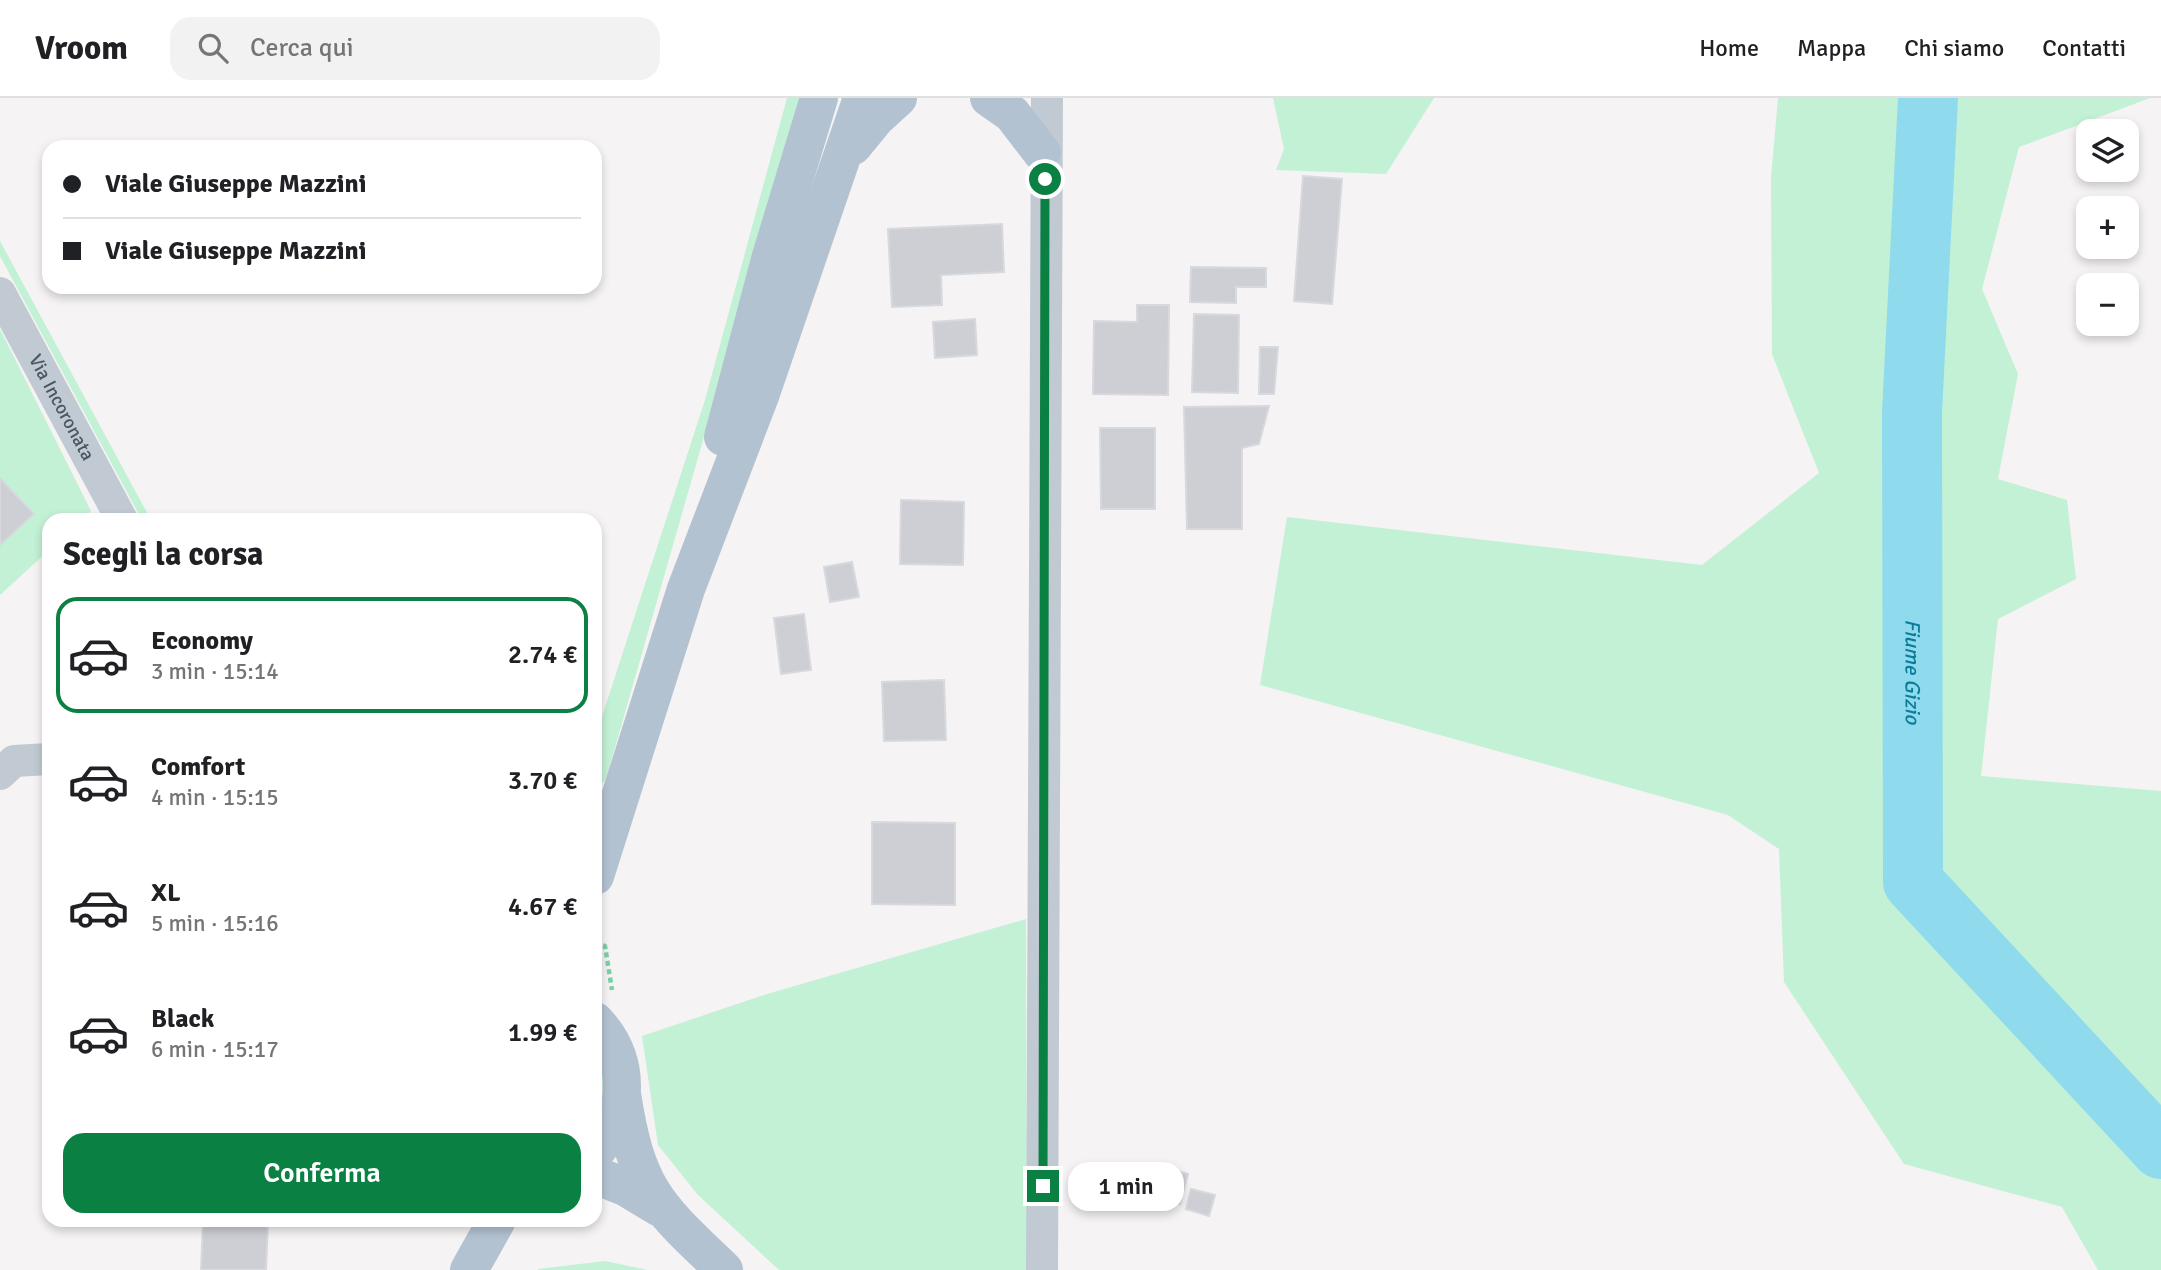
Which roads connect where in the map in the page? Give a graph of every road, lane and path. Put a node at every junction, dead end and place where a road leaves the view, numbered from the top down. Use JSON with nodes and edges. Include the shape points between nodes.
{"nodes":[{"id":1,"x":819,"y":98,"type":"edge"},
{"id":2,"x":862,"y":98,"type":"edge"},
{"id":3,"x":898,"y":98,"type":"edge"},
{"id":4,"x":989,"y":98,"type":"edge"},
{"id":5,"x":1032,"y":98,"type":"edge"},
{"id":6,"x":1047,"y":98,"type":"edge"},
{"id":7,"x":840,"y":162,"type":"junction"},
{"id":8,"x":1043,"y":166,"type":"junction"},
{"id":9,"x":0,"y":293,"type":"edge"},
{"id":10,"x":118,"y":513,"type":"edge"},
{"id":11,"x":686,"y":589,"type":"junction"},
{"id":12,"x":42,"y":759,"type":"edge"},
{"id":13,"x":0,"y":774,"type":"edge"},
{"id":14,"x":602,"y":854,"type":"edge"},
{"id":15,"x":602,"y":1031,"type":"edge"},
{"id":16,"x":622,"y":1094,"type":"junction"},
{"id":17,"x":602,"y":1142,"type":"edge"},
{"id":18,"x":602,"y":1178,"type":"edge"},
{"id":19,"x":662,"y":1209,"type":"junction"},
{"id":20,"x":472,"y":1227,"type":"edge"},
{"id":21,"x":493,"y":1227,"type":"edge"},
{"id":22,"x":469,"y":1268,"type":"edge"},
{"id":23,"x":724,"y":1270,"type":"edge"},
{"id":24,"x":1042,"y":1270,"type":"edge"}],
"edges":[{"from":1,"to":11,"type":"main road","via":[[735,385]]},
{"from":2,"to":7,"type":"main road"},
{"from":3,"to":7,"type":"main road"},
{"from":4,"to":8,"type":"main road","via":[[1012,114]]},
{"from":5,"to":8,"type":"street"},
{"from":6,"to":8,"type":"street"},
{"from":7,"to":11,"type":"main road","via":[[760,396]]},
{"from":8,"to":24,"type":"street"},
{"from":9,"to":10,"type":"street","name":"Via Incoronata"},
{"from":11,"to":14,"type":"main road"},
{"from":12,"to":13,"type":"street","via":[[14,761]]},
{"from":15,"to":16,"type":"main road","via":[[617,1055]]},
{"from":16,"to":17,"type":"main road","via":[[617,1119]]},
{"from":16,"to":19,"type":"main road","via":[[641,1175]]},
{"from":18,"to":19,"type":"main road"},
{"from":19,"to":23,"type":"main road"},
{"from":20,"to":22,"type":"main road"},
{"from":21,"to":22,"type":"main road"}]}
